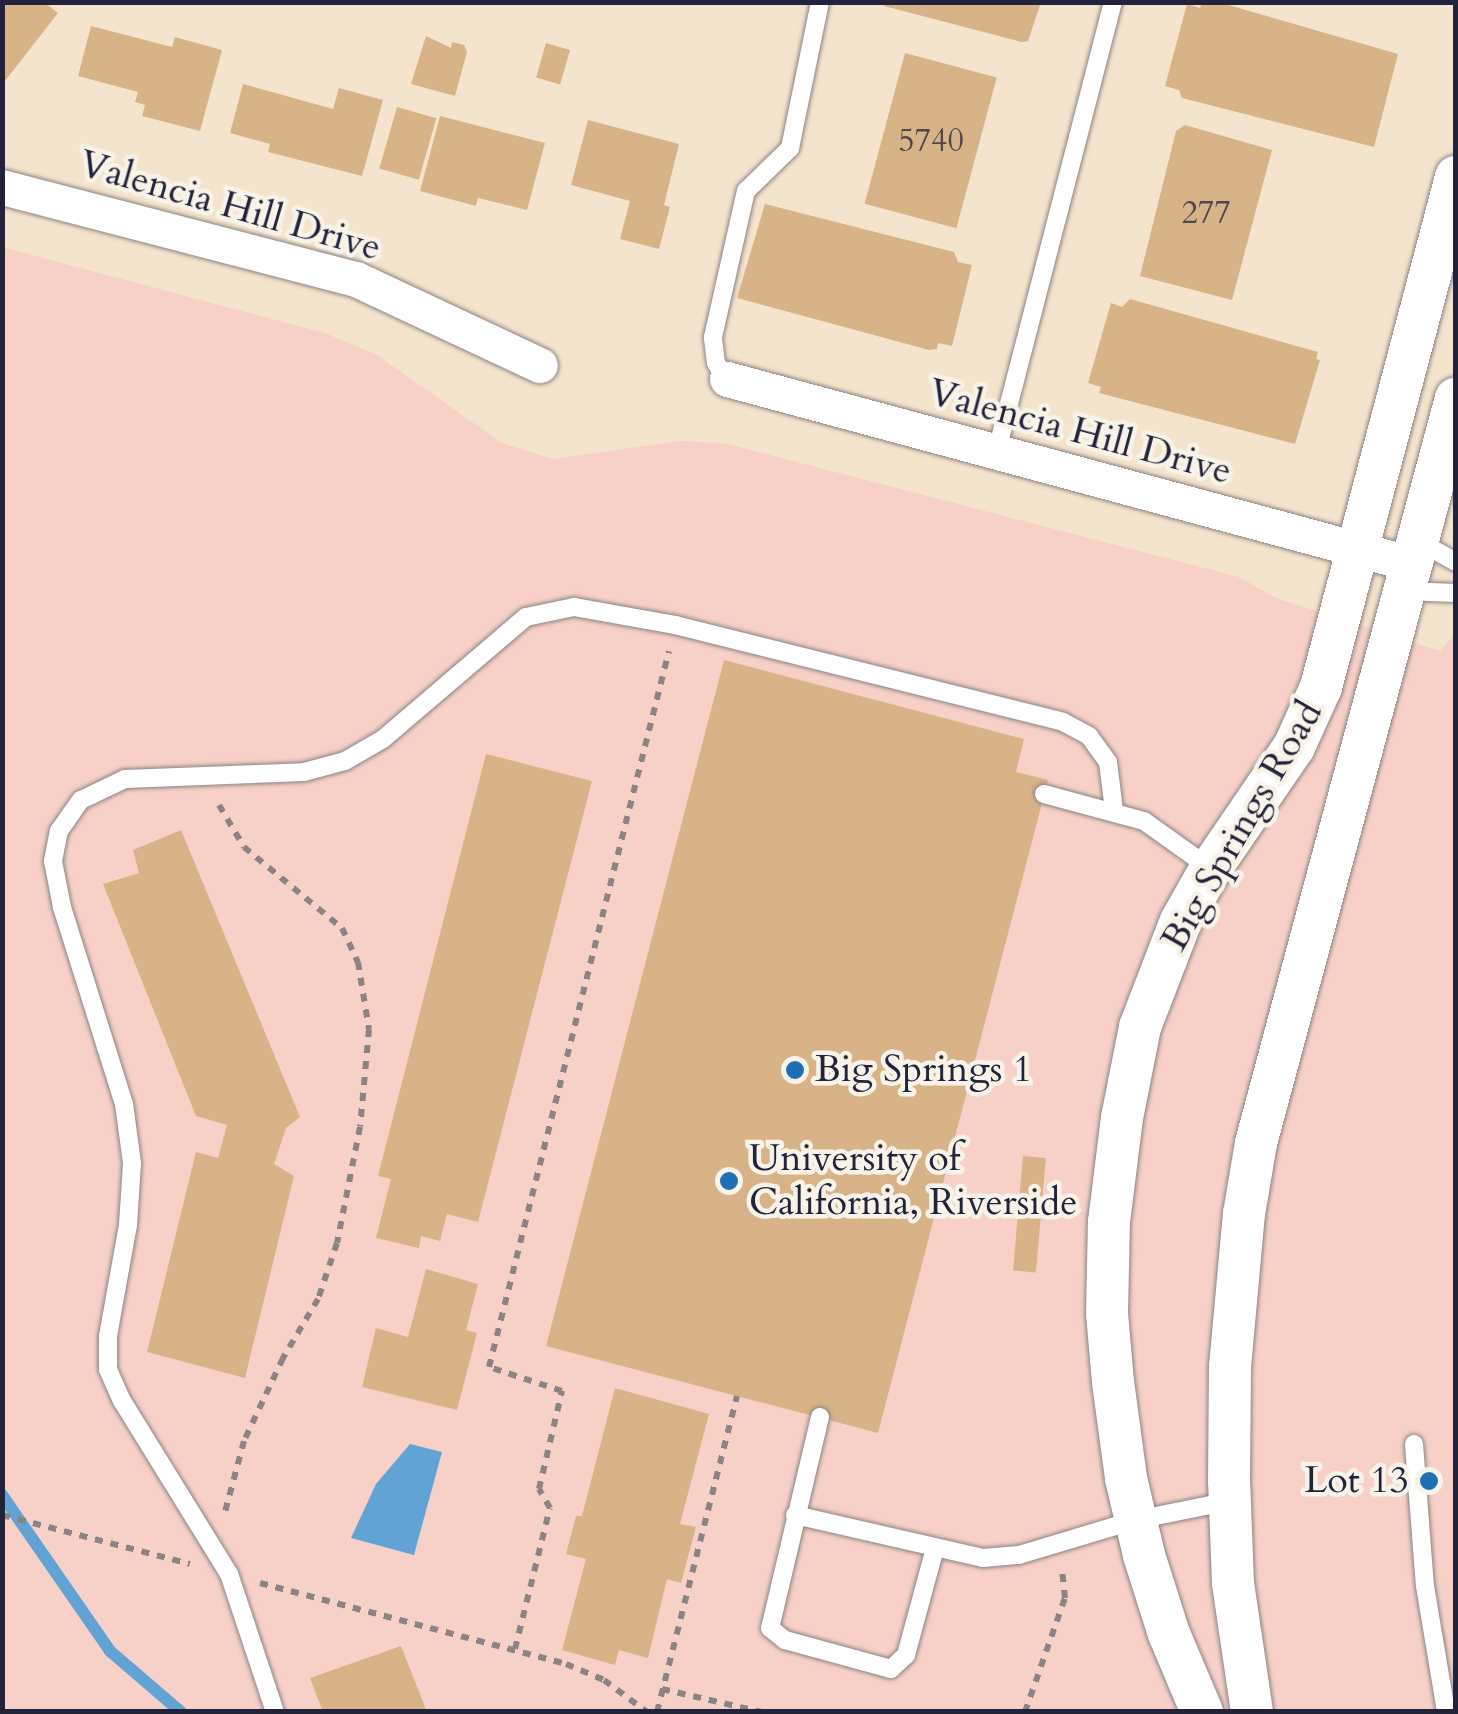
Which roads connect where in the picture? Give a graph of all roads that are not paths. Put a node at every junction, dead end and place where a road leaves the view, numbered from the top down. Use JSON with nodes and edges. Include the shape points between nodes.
{"nodes":[{"id":1,"x":820,"y":2,"type":"edge"},
{"id":2,"x":1113,"y":2,"type":"edge"},
{"id":3,"x":1456,"y":178,"type":"edge"},
{"id":4,"x":2,"y":187,"type":"edge"},
{"id":5,"x":540,"y":365,"type":"dead end"},
{"id":6,"x":727,"y":379,"type":"joint"},
{"id":7,"x":1456,"y":398,"type":"edge"},
{"id":8,"x":996,"y":454,"type":"junction"},
{"id":9,"x":1445,"y":482,"type":"edge"},
{"id":10,"x":1359,"y":550,"type":"junction"},
{"id":11,"x":1456,"y":562,"type":"edge"},
{"id":12,"x":1412,"y":565,"type":"junction"},
{"id":13,"x":1456,"y":594,"type":"edge"},
{"id":14,"x":1044,"y":794,"type":"dead end"},
{"id":15,"x":1114,"y":810,"type":"junction"},
{"id":16,"x":1211,"y":868,"type":"junction"},
{"id":17,"x":820,"y":1417,"type":"dead end"},
{"id":18,"x":1414,"y":1444,"type":"dead end"},
{"id":19,"x":1230,"y":1501,"type":"junction"},
{"id":20,"x":795,"y":1515,"type":"junction"},
{"id":21,"x":1136,"y":1520,"type":"junction"},
{"id":22,"x":935,"y":1548,"type":"junction"},
{"id":23,"x":275,"y":1712,"type":"edge"},
{"id":24,"x":1202,"y":1712,"type":"edge"},
{"id":25,"x":1252,"y":1712,"type":"edge"},
{"id":26,"x":1446,"y":1712,"type":"edge"}],
"edges":[{"from":1,"to":6,"type":"lane","via":[[790,148],[746,191],[737,226],[712,337]]},
{"from":2,"to":8,"type":"lane"},
{"from":3,"to":10,"type":"street","name":"Big Springs Road"},
{"from":4,"to":5,"type":"street","name":"Valencia Hill Drive","via":[[356,280]]},
{"from":6,"to":8,"type":"street","name":"Valencia Hill Drive"},
{"from":7,"to":9,"type":"street","name":"Big Springs Road"},
{"from":8,"to":10,"type":"street","name":"Valencia Hill Drive"},
{"from":9,"to":12,"type":"street","name":"Big Springs Road"},
{"from":10,"to":12,"type":"street","name":"Valencia Hill Drive"},
{"from":10,"to":16,"type":"street","name":"Big Springs Road","via":[[1321,686],[1294,747]]},
{"from":11,"to":12,"type":"lane"},
{"from":12,"to":13,"type":"lane"},
{"from":12,"to":19,"type":"street","name":"Big Springs Road","via":[[1256,1143],[1230,1366]]},
{"from":14,"to":15,"type":"lane"},
{"from":15,"to":16,"type":"lane","via":[[1144,821]]},
{"from":15,"to":23,"type":"lane","via":[[1108,762],[1090,736],[1063,722],[675,625],[574,607],[526,617],[384,739],[345,761],[304,772],[125,779],[81,800],[59,831],[53,861],[124,1104],[132,1164],[108,1370],[228,1574]]},
{"from":16,"to":21,"type":"street","name":"Big Springs Road","via":[[1181,921],[1140,1027],[1122,1118],[1107,1314]]},
{"from":17,"to":20,"type":"lane"},
{"from":18,"to":26,"type":"lane","via":[[1424,1586]]},
{"from":19,"to":21,"type":"lane"},
{"from":19,"to":25,"type":"street","name":"Big Springs Road","via":[[1233,1583]]},
{"from":20,"to":22,"type":"lane"},
{"from":20,"to":22,"type":"lane","via":[[770,1628],[785,1640],[891,1668],[906,1655]]},
{"from":21,"to":22,"type":"lane","via":[[1019,1556],[983,1558]]},
{"from":21,"to":24,"type":"street","name":"Big Springs Road","via":[[1169,1634]]}]}
